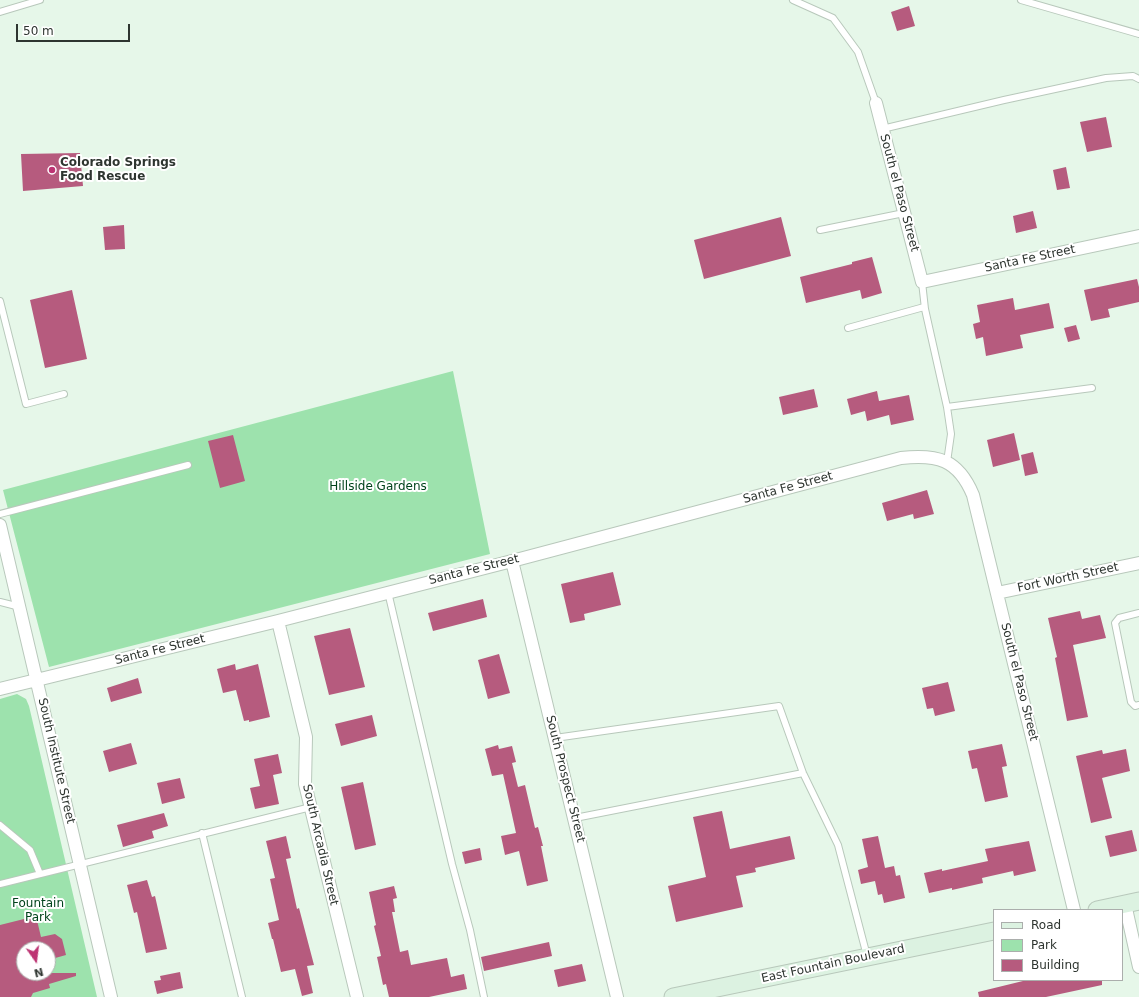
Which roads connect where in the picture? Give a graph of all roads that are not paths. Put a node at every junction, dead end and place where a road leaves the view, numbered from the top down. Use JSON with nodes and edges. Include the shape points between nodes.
{"nodes":[{"id":1,"x":40,"y":0,"type":"edge"},
{"id":2,"x":792,"y":0,"type":"edge"},
{"id":3,"x":1021,"y":0,"type":"edge"},
{"id":4,"x":0,"y":12,"type":"edge"},
{"id":5,"x":1139,"y":34,"type":"edge"},
{"id":6,"x":1139,"y":79,"type":"edge"},
{"id":7,"x":876,"y":103,"type":"joint"},
{"id":8,"x":882,"y":129,"type":"junction"},
{"id":9,"x":904,"y":213,"type":"junction"},
{"id":10,"x":820,"y":230,"type":"dead end"},
{"id":11,"x":1139,"y":236,"type":"edge"},
{"id":12,"x":922,"y":282,"type":"junction"},
{"id":13,"x":0,"y":301,"type":"edge"},
{"id":14,"x":924,"y":306,"type":"junction"},
{"id":15,"x":848,"y":328,"type":"dead end"},
{"id":16,"x":1092,"y":388,"type":"dead end"},
{"id":17,"x":64,"y":394,"type":"dead end"},
{"id":18,"x":947,"y":407,"type":"junction"},
{"id":19,"x":947,"y":462,"type":"junction"},
{"id":20,"x":188,"y":465,"type":"dead end"},
{"id":21,"x":0,"y":514,"type":"edge"},
{"id":22,"x":0,"y":525,"type":"edge"},
{"id":23,"x":512,"y":561,"type":"junction"},
{"id":24,"x":1139,"y":563,"type":"edge"},
{"id":25,"x":388,"y":592,"type":"junction"},
{"id":26,"x":997,"y":593,"type":"junction"},
{"id":27,"x":0,"y":602,"type":"edge"},
{"id":28,"x":20,"y":607,"type":"junction"},
{"id":29,"x":1139,"y":613,"type":"edge"},
{"id":30,"x":278,"y":621,"type":"junction"},
{"id":31,"x":37,"y":679,"type":"junction"},
{"id":32,"x":0,"y":688,"type":"edge"},
{"id":33,"x":1139,"y":705,"type":"edge"},
{"id":34,"x":555,"y":738,"type":"junction"},
{"id":35,"x":803,"y":773,"type":"junction"},
{"id":36,"x":311,"y":807,"type":"junction"},
{"id":37,"x":575,"y":818,"type":"junction"},
{"id":38,"x":0,"y":825,"type":"edge"},
{"id":39,"x":202,"y":833,"type":"junction"},
{"id":40,"x":80,"y":864,"type":"junction"},
{"id":41,"x":40,"y":874,"type":"junction"},
{"id":42,"x":1,"y":883,"type":"edge"},
{"id":43,"x":1132,"y":903,"type":"edge"},
{"id":44,"x":1074,"y":909,"type":"edge"},
{"id":45,"x":1102,"y":909,"type":"edge"},
{"id":46,"x":993,"y":931,"type":"edge"},
{"id":47,"x":867,"y":957,"type":"junction"},
{"id":48,"x":1139,"y":967,"type":"edge"},
{"id":49,"x":111,"y":997,"type":"edge"},
{"id":50,"x":242,"y":997,"type":"edge"},
{"id":51,"x":357,"y":997,"type":"edge"},
{"id":52,"x":484,"y":997,"type":"edge"},
{"id":53,"x":617,"y":997,"type":"edge"},
{"id":54,"x":672,"y":997,"type":"edge"}],
"edges":[{"from":1,"to":4,"type":"lane"},
{"from":2,"to":7,"type":"lane","via":[[833,18],[858,52]]},
{"from":3,"to":5,"type":"lane"},
{"from":6,"to":8,"type":"lane","via":[[1133,76],[1106,78]]},
{"from":7,"to":8,"type":"street","name":"South el Paso Street"},
{"from":8,"to":9,"type":"street","name":"South el Paso Street"},
{"from":9,"to":10,"type":"lane"},
{"from":9,"to":12,"type":"street","name":"South el Paso Street"},
{"from":11,"to":12,"type":"street","name":"Santa Fe Street"},
{"from":12,"to":14,"type":"lane"},
{"from":13,"to":17,"type":"lane","via":[[26,404]]},
{"from":14,"to":15,"type":"lane"},
{"from":14,"to":18,"type":"lane"},
{"from":16,"to":18,"type":"lane"},
{"from":18,"to":19,"type":"lane","via":[[951,434]]},
{"from":19,"to":23,"type":"street","name":"Santa Fe Street","via":[[933,457],[901,458]]},
{"from":19,"to":26,"type":"street","name":"South el Paso Street","via":[[968,483],[973,495]]},
{"from":20,"to":21,"type":"lane"},
{"from":22,"to":28,"type":"street","name":"South Institute Street"},
{"from":23,"to":25,"type":"street","name":"Santa Fe Street"},
{"from":23,"to":34,"type":"street","name":"South Prospect Street"},
{"from":24,"to":26,"type":"street","name":"Fort Worth Street"},
{"from":25,"to":30,"type":"street","name":"Santa Fe Street"},
{"from":25,"to":52,"type":"lane"},
{"from":26,"to":44,"type":"street","name":"South el Paso Street"},
{"from":27,"to":28,"type":"lane"},
{"from":28,"to":31,"type":"street","name":"South Institute Street"},
{"from":29,"to":33,"type":"lane","via":[[1119,618],[1115,623],[1131,702],[1135,706]]},
{"from":30,"to":31,"type":"street","name":"Santa Fe Street"},
{"from":30,"to":36,"type":"street","name":"South Arcadia Street","via":[[306,737],[304,784]]},
{"from":31,"to":32,"type":"street","name":"Santa Fe Street"},
{"from":31,"to":40,"type":"street","name":"South Institute Street"},
{"from":34,"to":35,"type":"lane","via":[[779,706]]},
{"from":34,"to":37,"type":"street","name":"South Prospect Street"},
{"from":35,"to":37,"type":"lane"},
{"from":35,"to":47,"type":"lane","via":[[838,845]]},
{"from":36,"to":39,"type":"lane"},
{"from":36,"to":51,"type":"street","name":"South Arcadia Street"},
{"from":37,"to":53,"type":"street","name":"South Prospect Street"},
{"from":38,"to":41,"type":"lane","via":[[30,850]]},
{"from":39,"to":40,"type":"lane"},
{"from":39,"to":50,"type":"lane"},
{"from":40,"to":41,"type":"lane"},
{"from":40,"to":49,"type":"street","name":"South Institute Street"},
{"from":41,"to":42,"type":"lane"},
{"from":43,"to":45,"type":"main road"},
{"from":43,"to":48,"type":"street"},
{"from":46,"to":47,"type":"main road","name":"East Fountain Boulevard"},
{"from":47,"to":54,"type":"main road","name":"East Fountain Boulevard"}]}
